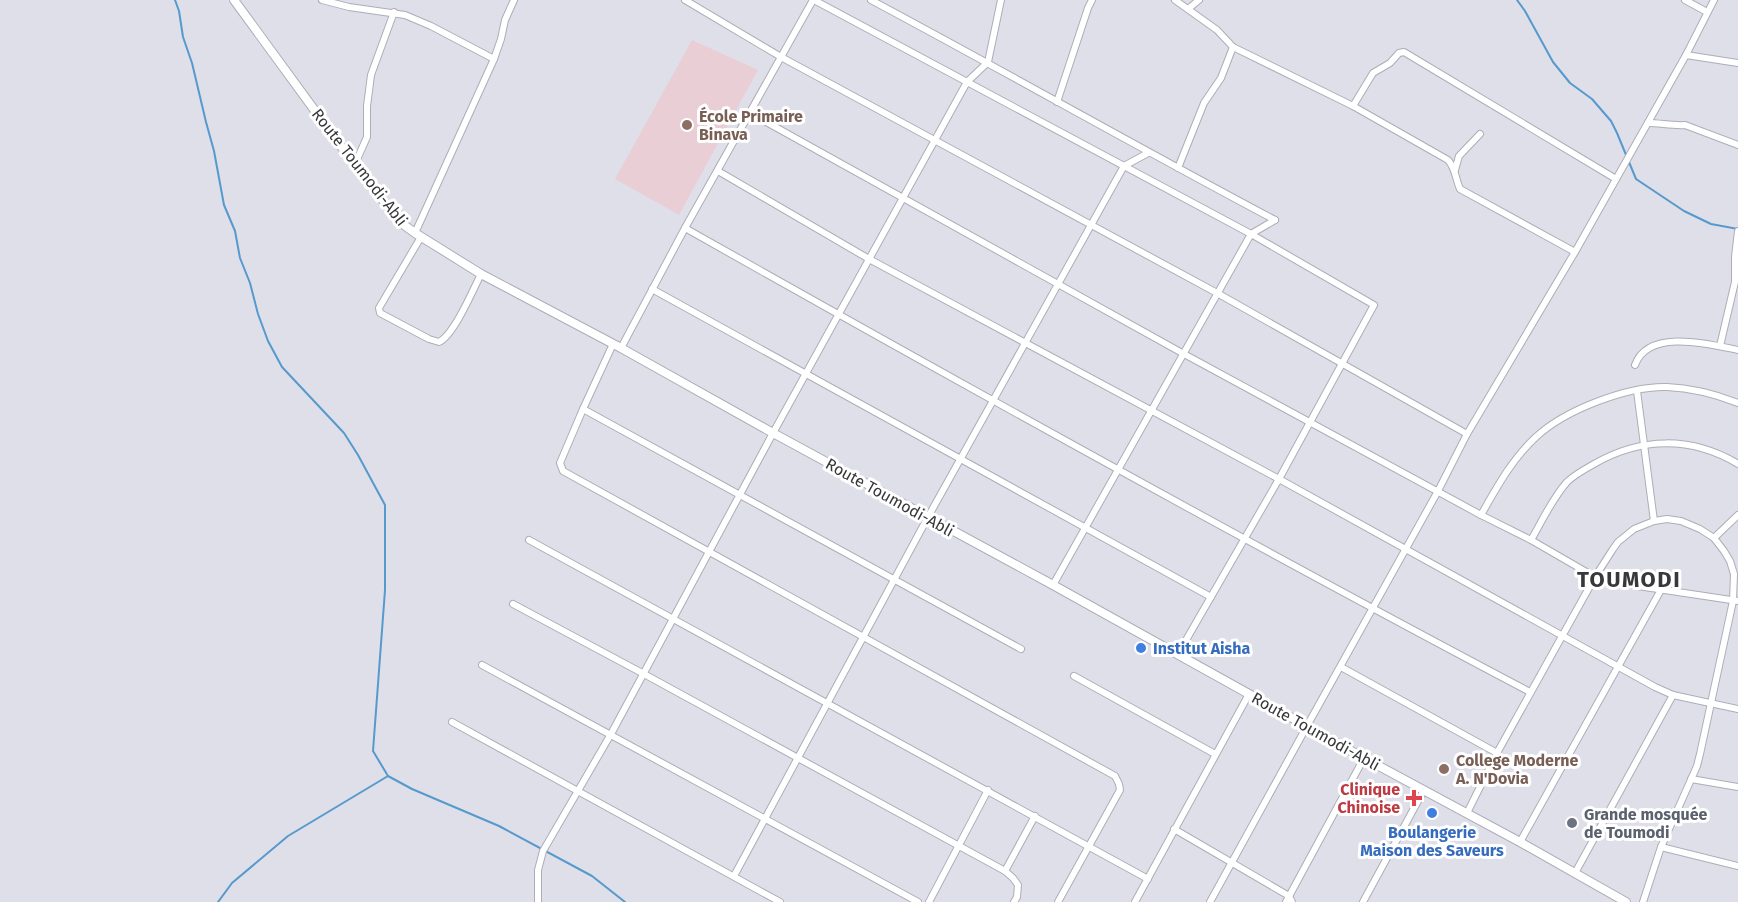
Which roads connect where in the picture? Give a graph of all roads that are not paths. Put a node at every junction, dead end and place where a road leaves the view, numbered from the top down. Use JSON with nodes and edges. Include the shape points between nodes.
{"nodes":[{"id":1,"x":234,"y":0,"type":"edge"},
{"id":2,"x":322,"y":0,"type":"edge"},
{"id":3,"x":514,"y":0,"type":"edge"},
{"id":4,"x":685,"y":0,"type":"edge"},
{"id":5,"x":813,"y":0,"type":"edge"},
{"id":6,"x":871,"y":0,"type":"edge"},
{"id":7,"x":1000,"y":0,"type":"edge"},
{"id":8,"x":1092,"y":0,"type":"edge"},
{"id":9,"x":1175,"y":0,"type":"edge"},
{"id":10,"x":1198,"y":0,"type":"edge"},
{"id":11,"x":1685,"y":0,"type":"edge"},
{"id":12,"x":1714,"y":0,"type":"edge"},
{"id":13,"x":1188,"y":9,"type":"junction"},
{"id":14,"x":394,"y":12,"type":"junction"},
{"id":15,"x":1707,"y":12,"type":"junction"},
{"id":16,"x":1233,"y":46,"type":"junction"},
{"id":17,"x":1686,"y":55,"type":"junction"},
{"id":18,"x":781,"y":57,"type":"junction"},
{"id":19,"x":494,"y":59,"type":"junction"},
{"id":20,"x":988,"y":62,"type":"junction"},
{"id":21,"x":1738,"y":63,"type":"edge"},
{"id":22,"x":967,"y":82,"type":"junction"},
{"id":23,"x":1057,"y":102,"type":"junction"},
{"id":24,"x":1353,"y":106,"type":"junction"},
{"id":25,"x":750,"y":113,"type":"junction"},
{"id":26,"x":1648,"y":123,"type":"junction"},
{"id":27,"x":1480,"y":134,"type":"dead end"},
{"id":28,"x":935,"y":140,"type":"junction"},
{"id":29,"x":1738,"y":145,"type":"edge"},
{"id":30,"x":1148,"y":153,"type":"junction"},
{"id":31,"x":355,"y":164,"type":"junction"},
{"id":32,"x":1124,"y":166,"type":"junction"},
{"id":33,"x":1178,"y":168,"type":"junction"},
{"id":34,"x":718,"y":171,"type":"junction"},
{"id":35,"x":1455,"y":171,"type":"junction"},
{"id":36,"x":1616,"y":179,"type":"junction"},
{"id":37,"x":904,"y":199,"type":"junction"},
{"id":38,"x":1091,"y":225,"type":"junction"},
{"id":39,"x":685,"y":228,"type":"junction"},
{"id":40,"x":1738,"y":231,"type":"edge"},
{"id":41,"x":1251,"y":234,"type":"junction"},
{"id":42,"x":418,"y":235,"type":"junction"},
{"id":43,"x":1575,"y":252,"type":"junction"},
{"id":44,"x":869,"y":259,"type":"junction"},
{"id":45,"x":481,"y":274,"type":"junction"},
{"id":46,"x":1058,"y":284,"type":"junction"},
{"id":47,"x":652,"y":289,"type":"junction"},
{"id":48,"x":1217,"y":293,"type":"junction"},
{"id":49,"x":839,"y":315,"type":"junction"},
{"id":50,"x":1025,"y":343,"type":"junction"},
{"id":51,"x":617,"y":346,"type":"junction"},
{"id":52,"x":1720,"y":346,"type":"junction"},
{"id":53,"x":1738,"y":350,"type":"edge"},
{"id":54,"x":1184,"y":354,"type":"junction"},
{"id":55,"x":1341,"y":364,"type":"junction"},
{"id":56,"x":1635,"y":365,"type":"dead end"},
{"id":57,"x":806,"y":374,"type":"junction"},
{"id":58,"x":1637,"y":391,"type":"junction"},
{"id":59,"x":994,"y":400,"type":"junction"},
{"id":60,"x":1738,"y":403,"type":"edge"},
{"id":61,"x":583,"y":409,"type":"junction"},
{"id":62,"x":1151,"y":410,"type":"junction"},
{"id":63,"x":1311,"y":422,"type":"junction"},
{"id":64,"x":773,"y":433,"type":"junction"},
{"id":65,"x":1467,"y":434,"type":"junction"},
{"id":66,"x":1645,"y":444,"type":"junction"},
{"id":67,"x":961,"y":459,"type":"junction"},
{"id":68,"x":1738,"y":464,"type":"edge"},
{"id":69,"x":1119,"y":470,"type":"junction"},
{"id":70,"x":1280,"y":479,"type":"junction"},
{"id":71,"x":1438,"y":491,"type":"junction"},
{"id":72,"x":740,"y":495,"type":"junction"},
{"id":73,"x":1481,"y":515,"type":"junction"},
{"id":74,"x":1738,"y":515,"type":"edge"},
{"id":75,"x":928,"y":518,"type":"junction"},
{"id":76,"x":1654,"y":520,"type":"junction"},
{"id":77,"x":1086,"y":527,"type":"junction"},
{"id":78,"x":1245,"y":538,"type":"junction"},
{"id":79,"x":1714,"y":538,"type":"junction"},
{"id":80,"x":529,"y":540,"type":"dead end"},
{"id":81,"x":1531,"y":540,"type":"junction"},
{"id":82,"x":1405,"y":549,"type":"junction"},
{"id":83,"x":709,"y":553,"type":"junction"},
{"id":84,"x":1595,"y":577,"type":"junction"},
{"id":85,"x":895,"y":579,"type":"junction"},
{"id":86,"x":1053,"y":585,"type":"junction"},
{"id":87,"x":1662,"y":588,"type":"junction"},
{"id":88,"x":1211,"y":597,"type":"junction"},
{"id":89,"x":1736,"y":601,"type":"edge"},
{"id":90,"x":513,"y":604,"type":"dead end"},
{"id":91,"x":1372,"y":609,"type":"junction"},
{"id":92,"x":673,"y":619,"type":"junction"},
{"id":93,"x":1562,"y":635,"type":"junction"},
{"id":94,"x":863,"y":638,"type":"junction"},
{"id":95,"x":1021,"y":649,"type":"dead end"},
{"id":96,"x":1178,"y":654,"type":"junction"},
{"id":97,"x":482,"y":665,"type":"dead end"},
{"id":98,"x":1341,"y":667,"type":"junction"},
{"id":99,"x":1619,"y":668,"type":"junction"},
{"id":100,"x":644,"y":674,"type":"junction"},
{"id":101,"x":1074,"y":676,"type":"dead end"},
{"id":102,"x":1530,"y":692,"type":"junction"},
{"id":103,"x":1249,"y":694,"type":"junction"},
{"id":104,"x":1672,"y":695,"type":"junction"},
{"id":105,"x":828,"y":703,"type":"junction"},
{"id":106,"x":1711,"y":705,"type":"junction"},
{"id":107,"x":1738,"y":709,"type":"edge"},
{"id":108,"x":452,"y":722,"type":"dead end"},
{"id":109,"x":1307,"y":726,"type":"junction"},
{"id":110,"x":611,"y":734,"type":"junction"},
{"id":111,"x":1497,"y":753,"type":"junction"},
{"id":112,"x":1215,"y":754,"type":"junction"},
{"id":113,"x":798,"y":758,"type":"junction"},
{"id":114,"x":1364,"y":758,"type":"junction"},
{"id":115,"x":1691,"y":779,"type":"junction"},
{"id":116,"x":1738,"y":787,"type":"edge"},
{"id":117,"x":988,"y":790,"type":"junction"},
{"id":118,"x":1424,"y":790,"type":"junction"},
{"id":119,"x":579,"y":791,"type":"junction"},
{"id":120,"x":1467,"y":813,"type":"junction"},
{"id":121,"x":1035,"y":816,"type":"junction"},
{"id":122,"x":765,"y":818,"type":"junction"},
{"id":123,"x":1174,"y":830,"type":"junction"},
{"id":124,"x":1520,"y":842,"type":"junction"},
{"id":125,"x":958,"y":846,"type":"junction"},
{"id":126,"x":1090,"y":846,"type":"junction"},
{"id":127,"x":1661,"y":847,"type":"junction"},
{"id":128,"x":1233,"y":863,"type":"junction"},
{"id":129,"x":1738,"y":866,"type":"edge"},
{"id":130,"x":1005,"y":871,"type":"junction"},
{"id":131,"x":1575,"y":873,"type":"junction"},
{"id":132,"x":734,"y":876,"type":"junction"},
{"id":133,"x":1148,"y":879,"type":"junction"},
{"id":134,"x":1289,"y":900,"type":"edge"},
{"id":135,"x":538,"y":902,"type":"edge"},
{"id":136,"x":780,"y":902,"type":"edge"},
{"id":137,"x":918,"y":902,"type":"edge"},
{"id":138,"x":929,"y":902,"type":"edge"},
{"id":139,"x":1014,"y":902,"type":"edge"},
{"id":140,"x":1058,"y":902,"type":"edge"},
{"id":141,"x":1136,"y":902,"type":"edge"},
{"id":142,"x":1210,"y":902,"type":"edge"},
{"id":143,"x":1363,"y":902,"type":"edge"},
{"id":144,"x":1626,"y":902,"type":"edge"},
{"id":145,"x":1642,"y":902,"type":"edge"}],
"edges":[{"from":1,"to":31,"type":"street","name":"Route Toumodi-Abli"},
{"from":2,"to":14,"type":"street"},
{"from":3,"to":19,"type":"street","via":[[504,20]]},
{"from":4,"to":18,"type":"street"},
{"from":5,"to":18,"type":"street"},
{"from":5,"to":22,"type":"street"},
{"from":6,"to":20,"type":"street"},
{"from":7,"to":20,"type":"street"},
{"from":8,"to":23,"type":"street"},
{"from":9,"to":13,"type":"street"},
{"from":10,"to":13,"type":"street"},
{"from":11,"to":15,"type":"street"},
{"from":12,"to":15,"type":"street"},
{"from":13,"to":16,"type":"street"},
{"from":14,"to":19,"type":"street","via":[[416,18]]},
{"from":14,"to":31,"type":"street","via":[[371,75],[367,137]]},
{"from":15,"to":17,"type":"street"},
{"from":16,"to":24,"type":"street"},
{"from":16,"to":33,"type":"street","via":[[1221,78],[1204,103]]},
{"from":17,"to":21,"type":"street"},
{"from":17,"to":26,"type":"street"},
{"from":18,"to":25,"type":"street"},
{"from":18,"to":28,"type":"street"},
{"from":19,"to":42,"type":"street"},
{"from":20,"to":22,"type":"street"},
{"from":20,"to":23,"type":"street"},
{"from":22,"to":28,"type":"street"},
{"from":22,"to":32,"type":"street"},
{"from":23,"to":30,"type":"street"},
{"from":24,"to":35,"type":"street","via":[[1448,160]]},
{"from":24,"to":36,"type":"street","via":[[1373,73],[1404,52]]},
{"from":25,"to":34,"type":"street"},
{"from":25,"to":37,"type":"street"},
{"from":26,"to":29,"type":"street","via":[[1685,124]]},
{"from":26,"to":36,"type":"street"},
{"from":27,"to":35,"type":"street","via":[[1459,156]]},
{"from":28,"to":37,"type":"street"},
{"from":28,"to":38,"type":"street"},
{"from":30,"to":32,"type":"street"},
{"from":30,"to":33,"type":"street"},
{"from":31,"to":42,"type":"street","name":"Route Toumodi-Abli","via":[[393,213]]},
{"from":32,"to":38,"type":"street"},
{"from":32,"to":41,"type":"street"},
{"from":33,"to":41,"type":"street","via":[[1275,220]]},
{"from":34,"to":39,"type":"street"},
{"from":34,"to":44,"type":"street"},
{"from":35,"to":43,"type":"street","via":[[1460,189]]},
{"from":36,"to":43,"type":"street"},
{"from":37,"to":44,"type":"street"},
{"from":37,"to":46,"type":"street"},
{"from":38,"to":46,"type":"street"},
{"from":38,"to":48,"type":"street"},
{"from":39,"to":47,"type":"street"},
{"from":39,"to":49,"type":"street"},
{"from":40,"to":52,"type":"street","via":[[1735,282]]},
{"from":41,"to":48,"type":"street"},
{"from":41,"to":55,"type":"street","via":[[1374,305]]},
{"from":42,"to":45,"type":"street","name":"Route Toumodi-Abli"},
{"from":42,"to":45,"type":"street","via":[[380,312],[429,339],[443,341]]},
{"from":43,"to":65,"type":"street"},
{"from":44,"to":49,"type":"street"},
{"from":44,"to":50,"type":"street"},
{"from":45,"to":51,"type":"street","name":"Route Toumodi-Abli"},
{"from":46,"to":50,"type":"street"},
{"from":46,"to":54,"type":"street"},
{"from":47,"to":51,"type":"street"},
{"from":47,"to":57,"type":"street"},
{"from":48,"to":54,"type":"street"},
{"from":48,"to":55,"type":"street"},
{"from":49,"to":57,"type":"street"},
{"from":49,"to":59,"type":"street"},
{"from":50,"to":59,"type":"street"},
{"from":50,"to":62,"type":"street"},
{"from":51,"to":61,"type":"street"},
{"from":51,"to":64,"type":"street","name":"Route Toumodi-Abli"},
{"from":52,"to":53,"type":"street"},
{"from":52,"to":56,"type":"street","via":[[1661,343],[1644,351]]},
{"from":54,"to":62,"type":"street"},
{"from":54,"to":63,"type":"street"},
{"from":55,"to":63,"type":"street"},
{"from":55,"to":65,"type":"street"},
{"from":57,"to":64,"type":"street"},
{"from":57,"to":67,"type":"street"},
{"from":58,"to":60,"type":"street","via":[[1686,389]]},
{"from":58,"to":66,"type":"street"},
{"from":58,"to":73,"type":"street","via":[[1601,399],[1552,424],[1503,475]]},
{"from":59,"to":67,"type":"street"},
{"from":59,"to":69,"type":"street"},
{"from":61,"to":72,"type":"street"},
{"from":61,"to":83,"type":"street","via":[[560,463],[563,471]]},
{"from":62,"to":69,"type":"street"},
{"from":62,"to":70,"type":"street"},
{"from":63,"to":70,"type":"street"},
{"from":63,"to":71,"type":"street"},
{"from":64,"to":72,"type":"street"},
{"from":64,"to":75,"type":"street","name":"Route Toumodi-Abli"},
{"from":65,"to":71,"type":"street"},
{"from":66,"to":68,"type":"street","via":[[1690,446],[1712,451]]},
{"from":66,"to":76,"type":"street"},
{"from":66,"to":81,"type":"street","via":[[1606,457],[1569,480]]},
{"from":67,"to":75,"type":"street"},
{"from":67,"to":77,"type":"street"},
{"from":69,"to":77,"type":"street"},
{"from":69,"to":78,"type":"street"},
{"from":70,"to":78,"type":"street"},
{"from":70,"to":82,"type":"street"},
{"from":71,"to":73,"type":"street"},
{"from":71,"to":82,"type":"street"},
{"from":72,"to":83,"type":"street"},
{"from":72,"to":85,"type":"street"},
{"from":73,"to":81,"type":"street"},
{"from":74,"to":79,"type":"street"},
{"from":75,"to":85,"type":"street"},
{"from":75,"to":86,"type":"street","name":"Route Toumodi-Abli"},
{"from":76,"to":79,"type":"street","via":[[1681,521]]},
{"from":76,"to":84,"type":"street","via":[[1618,542]]},
{"from":77,"to":86,"type":"street"},
{"from":77,"to":88,"type":"street"},
{"from":78,"to":88,"type":"street"},
{"from":78,"to":91,"type":"street"},
{"from":79,"to":89,"type":"street","via":[[1730,561]]},
{"from":80,"to":92,"type":"street"},
{"from":81,"to":84,"type":"street"},
{"from":82,"to":91,"type":"street"},
{"from":82,"to":93,"type":"street"},
{"from":83,"to":92,"type":"street"},
{"from":83,"to":94,"type":"street"},
{"from":84,"to":87,"type":"street"},
{"from":84,"to":93,"type":"street"},
{"from":85,"to":94,"type":"street"},
{"from":85,"to":95,"type":"street"},
{"from":86,"to":96,"type":"street","name":"Route Toumodi-Abli"},
{"from":87,"to":89,"type":"street"},
{"from":87,"to":99,"type":"street"},
{"from":88,"to":96,"type":"street"},
{"from":89,"to":106,"type":"street"},
{"from":90,"to":100,"type":"street"},
{"from":91,"to":98,"type":"street"},
{"from":91,"to":102,"type":"street"},
{"from":92,"to":100,"type":"street"},
{"from":92,"to":105,"type":"street"},
{"from":93,"to":99,"type":"street"},
{"from":93,"to":102,"type":"street"},
{"from":94,"to":105,"type":"street"},
{"from":94,"to":126,"type":"street","via":[[1115,776],[1120,790]]},
{"from":96,"to":103,"type":"street","name":"Route Toumodi-Abli"},
{"from":97,"to":110,"type":"street"},
{"from":98,"to":109,"type":"street"},
{"from":98,"to":111,"type":"street"},
{"from":99,"to":104,"type":"street"},
{"from":99,"to":124,"type":"street"},
{"from":100,"to":110,"type":"street"},
{"from":100,"to":113,"type":"street"},
{"from":101,"to":112,"type":"street"},
{"from":102,"to":111,"type":"street"},
{"from":103,"to":109,"type":"street","name":"Route Toumodi-Abli"},
{"from":103,"to":112,"type":"street"},
{"from":104,"to":106,"type":"street"},
{"from":104,"to":131,"type":"street"},
{"from":105,"to":113,"type":"street"},
{"from":105,"to":117,"type":"street"},
{"from":106,"to":107,"type":"street"},
{"from":106,"to":115,"type":"street"},
{"from":108,"to":119,"type":"street"},
{"from":109,"to":114,"type":"street","name":"Route Toumodi-Abli"},
{"from":109,"to":128,"type":"street"},
{"from":110,"to":119,"type":"street"},
{"from":110,"to":122,"type":"street"},
{"from":111,"to":120,"type":"street"},
{"from":112,"to":123,"type":"street"},
{"from":113,"to":122,"type":"street"},
{"from":113,"to":125,"type":"street"},
{"from":114,"to":118,"type":"street","name":"Route Toumodi-Abli"},
{"from":114,"to":134,"type":"street"},
{"from":115,"to":116,"type":"street"},
{"from":115,"to":127,"type":"street"},
{"from":117,"to":121,"type":"street"},
{"from":117,"to":125,"type":"street"},
{"from":118,"to":120,"type":"street","name":"Route Toumodi-Abli"},
{"from":118,"to":143,"type":"street"},
{"from":119,"to":132,"type":"street"},
{"from":119,"to":135,"type":"street","via":[[543,851]]},
{"from":120,"to":124,"type":"street","name":"Route Toumodi-Abli"},
{"from":121,"to":126,"type":"street"},
{"from":121,"to":130,"type":"street"},
{"from":122,"to":132,"type":"street"},
{"from":122,"to":137,"type":"street"},
{"from":123,"to":128,"type":"street"},
{"from":123,"to":133,"type":"street"},
{"from":124,"to":131,"type":"street","name":"Route Toumodi-Abli"},
{"from":125,"to":130,"type":"street"},
{"from":125,"to":138,"type":"street"},
{"from":126,"to":133,"type":"street"},
{"from":126,"to":140,"type":"street"},
{"from":127,"to":129,"type":"street"},
{"from":127,"to":145,"type":"street"},
{"from":128,"to":134,"type":"street"},
{"from":128,"to":142,"type":"street"},
{"from":130,"to":139,"type":"street","via":[[1018,885]]},
{"from":131,"to":144,"type":"street","name":"Route Toumodi-Abli"},
{"from":132,"to":136,"type":"street"},
{"from":133,"to":141,"type":"street"}]}
